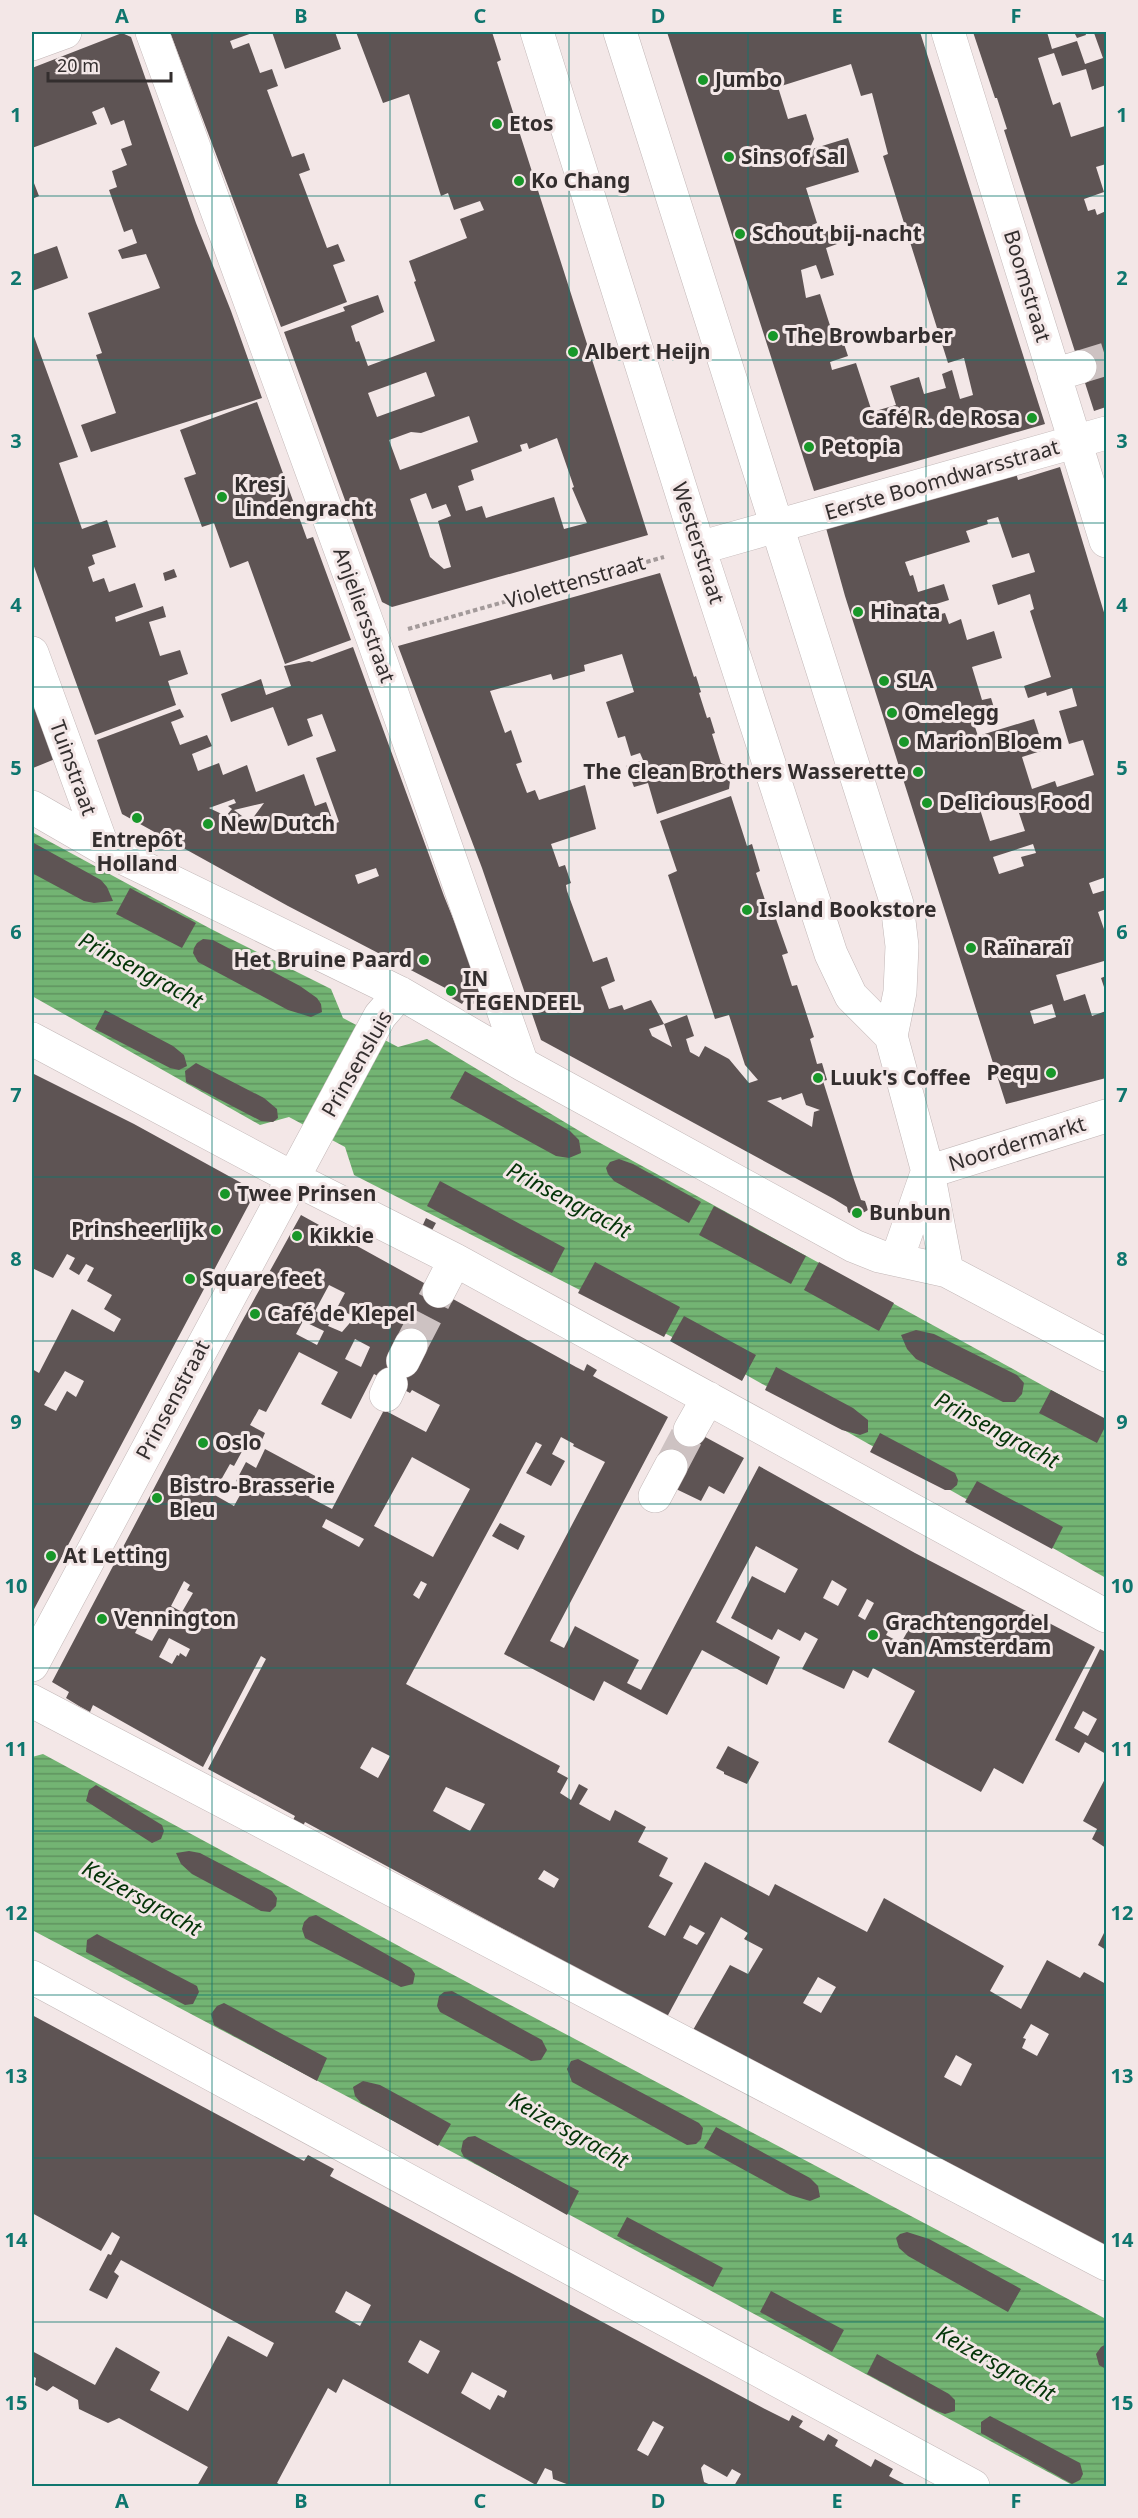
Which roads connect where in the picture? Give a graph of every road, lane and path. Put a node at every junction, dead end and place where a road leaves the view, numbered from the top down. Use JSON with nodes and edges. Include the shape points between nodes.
{"nodes":[{"id":1,"x":65,"y":32,"type":"edge"},
{"id":2,"x":152,"y":32,"type":"edge"},
{"id":3,"x":537,"y":32,"type":"edge"},
{"id":4,"x":620,"y":32,"type":"edge"},
{"id":5,"x":948,"y":32,"type":"edge"},
{"id":6,"x":32,"y":44,"type":"edge"},
{"id":7,"x":1107,"y":433,"type":"edge"},
{"id":8,"x":1075,"y":442,"type":"junction"},
{"id":9,"x":777,"y":527,"type":"junction"},
{"id":10,"x":1107,"y":541,"type":"edge"},
{"id":11,"x":699,"y":548,"type":"junction"},
{"id":12,"x":373,"y":639,"type":"junction"},
{"id":13,"x":32,"y":653,"type":"edge"},
{"id":14,"x":32,"y":807,"type":"edge"},
{"id":15,"x":103,"y":848,"type":"junction"},
{"id":16,"x":390,"y":1004,"type":"junction"},
{"id":17,"x":891,"y":1036,"type":"junction"},
{"id":18,"x":32,"y":1039,"type":"edge"},
{"id":19,"x":522,"y":1064,"type":"junction"},
{"id":20,"x":1107,"y":1116,"type":"edge"},
{"id":21,"x":316,"y":1136,"type":"joint"},
{"id":22,"x":928,"y":1172,"type":"junction"},
{"id":23,"x":293,"y":1178,"type":"junction"},
{"id":24,"x":897,"y":1259,"type":"junction"},
{"id":25,"x":455,"y":1260,"type":"junction"},
{"id":26,"x":947,"y":1271,"type":"junction"},
{"id":27,"x":439,"y":1291,"type":"tunnel mouth"},
{"id":28,"x":1107,"y":1354,"type":"edge"},
{"id":29,"x":708,"y":1398,"type":"junction"},
{"id":30,"x":690,"y":1430,"type":"tunnel mouth"},
{"id":31,"x":671,"y":1466,"type":"tunnel mouth"},
{"id":32,"x":655,"y":1496,"type":"dead end"},
{"id":33,"x":1107,"y":1616,"type":"edge"},
{"id":34,"x":32,"y":1665,"type":"edge"},
{"id":35,"x":32,"y":1701,"type":"edge"},
{"id":36,"x":32,"y":1977,"type":"edge"},
{"id":37,"x":1107,"y":2264,"type":"edge"},
{"id":38,"x":973,"y":2487,"type":"edge"}],
"edges":[{"from":1,"to":6,"type":"street"},
{"from":2,"to":12,"type":"street","name":"Anjeliersstraat"},
{"from":3,"to":11,"type":"street","name":"Westerstraat"},
{"from":4,"to":9,"type":"street","name":"Westerstraat"},
{"from":5,"to":8,"type":"street","name":"Boomstraat","via":[[1067,371]]},
{"from":7,"to":8,"type":"street","name":"Eerste Boomdwarsstraat"},
{"from":8,"to":9,"type":"street","name":"Eerste Boomdwarsstraat"},
{"from":8,"to":10,"type":"street","name":"Boomstraat"},
{"from":9,"to":11,"type":"street"},
{"from":9,"to":17,"type":"street","name":"Westerstraat","via":[[897,904],[902,946]]},
{"from":11,"to":12,"type":"path","name":"Violettenstraat"},
{"from":11,"to":17,"type":"street","name":"Westerstraat","via":[[831,954],[851,996]]},
{"from":12,"to":19,"type":"street","name":"Anjeliersstraat"},
{"from":13,"to":15,"type":"street","name":"Tuinstraat"},
{"from":14,"to":15,"type":"street"},
{"from":15,"to":16,"type":"street"},
{"from":16,"to":19,"type":"street"},
{"from":16,"to":21,"type":"street","name":"Prinsensluis"},
{"from":17,"to":22,"type":"street","name":"Westerstraat"},
{"from":18,"to":23,"type":"street"},
{"from":19,"to":24,"type":"street","via":[[854,1246]]},
{"from":20,"to":22,"type":"street","name":"Noordermarkt"},
{"from":21,"to":23,"type":"street","name":"Prinsenstraat"},
{"from":22,"to":24,"type":"street"},
{"from":22,"to":26,"type":"street","name":"Westerstraat"},
{"from":23,"to":25,"type":"street"},
{"from":23,"to":34,"type":"street","name":"Prinsenstraat"},
{"from":24,"to":26,"type":"street"},
{"from":25,"to":27,"type":"street"},
{"from":25,"to":29,"type":"street"},
{"from":26,"to":28,"type":"street"},
{"from":29,"to":30,"type":"street"},
{"from":29,"to":33,"type":"street"},
{"from":31,"to":32,"type":"street"},
{"from":35,"to":37,"type":"street"},
{"from":36,"to":38,"type":"street"}]}
